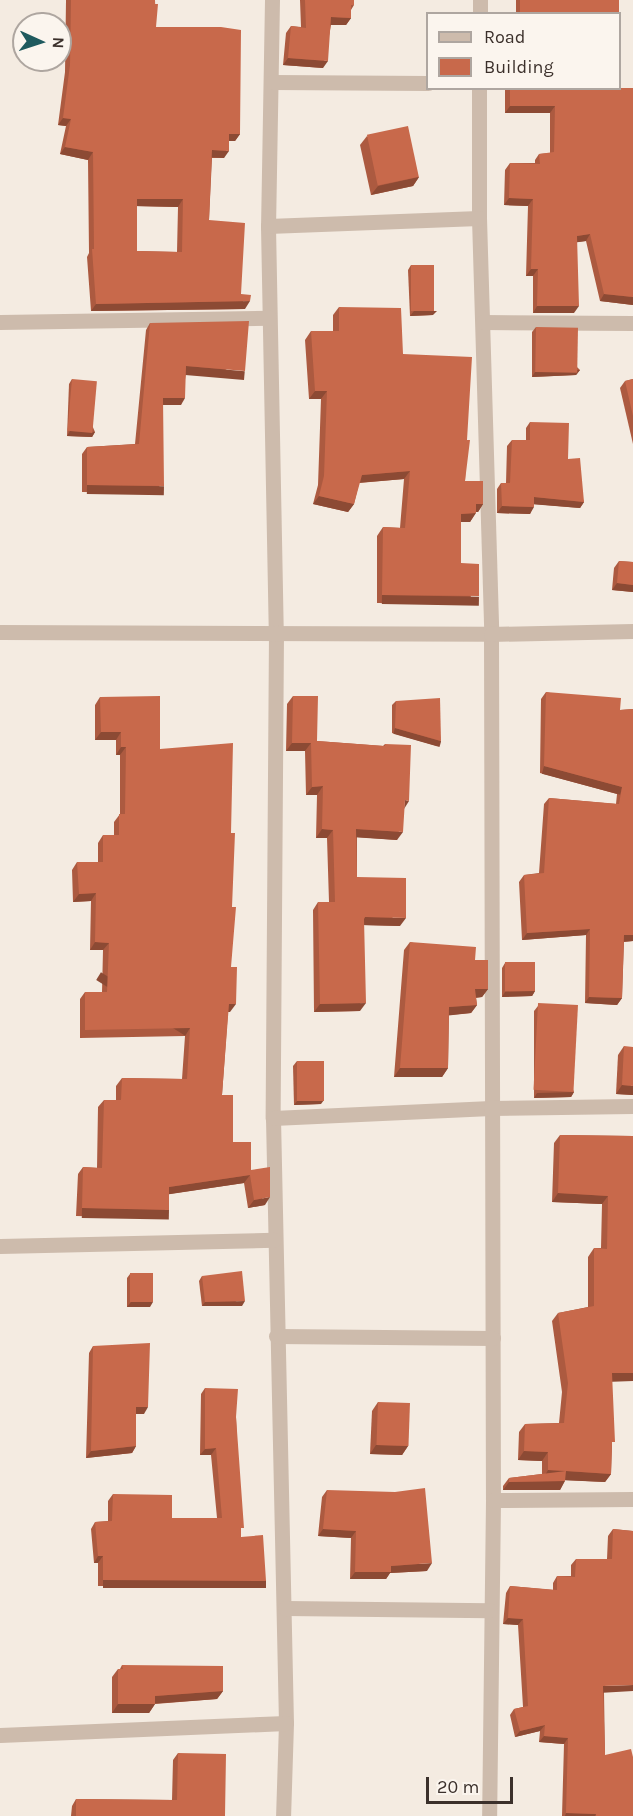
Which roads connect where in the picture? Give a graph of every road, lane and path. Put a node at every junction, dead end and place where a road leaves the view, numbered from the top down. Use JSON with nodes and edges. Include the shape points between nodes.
{"nodes":[{"id":1,"x":272,"y":0,"type":"edge"},
{"id":2,"x":273,"y":82,"type":"junction"},
{"id":3,"x":426,"y":83,"type":"edge"},
{"id":4,"x":479,"y":90,"type":"edge"},
{"id":5,"x":478,"y":218,"type":"junction"},
{"id":6,"x":268,"y":226,"type":"junction"},
{"id":7,"x":269,"y":318,"type":"junction"},
{"id":8,"x":0,"y":322,"type":"edge"},
{"id":9,"x":483,"y":322,"type":"junction"},
{"id":10,"x":633,"y":323,"type":"edge"},
{"id":11,"x":633,"y":631,"type":"edge"},
{"id":12,"x":0,"y":632,"type":"edge"},
{"id":13,"x":276,"y":632,"type":"junction"},
{"id":14,"x":491,"y":634,"type":"junction"},
{"id":15,"x":633,"y":1106,"type":"edge"},
{"id":16,"x":491,"y":1108,"type":"junction"},
{"id":17,"x":273,"y":1118,"type":"junction"},
{"id":18,"x":274,"y":1240,"type":"junction"},
{"id":19,"x":0,"y":1246,"type":"edge"},
{"id":20,"x":276,"y":1336,"type":"junction"},
{"id":21,"x":493,"y":1338,"type":"junction"},
{"id":22,"x":633,"y":1499,"type":"edge"},
{"id":23,"x":494,"y":1500,"type":"junction"},
{"id":24,"x":285,"y":1608,"type":"junction"},
{"id":25,"x":490,"y":1610,"type":"junction"},
{"id":26,"x":286,"y":1723,"type":"junction"},
{"id":27,"x":0,"y":1735,"type":"edge"},
{"id":28,"x":283,"y":1816,"type":"edge"},
{"id":29,"x":489,"y":1816,"type":"edge"}],
"edges":[{"from":1,"to":2,"type":"street"},
{"from":2,"to":3,"type":"street"},
{"from":2,"to":6,"type":"street"},
{"from":4,"to":5,"type":"street"},
{"from":5,"to":6,"type":"street"},
{"from":5,"to":9,"type":"street"},
{"from":6,"to":7,"type":"street"},
{"from":7,"to":8,"type":"street"},
{"from":7,"to":13,"type":"street"},
{"from":9,"to":10,"type":"street"},
{"from":9,"to":14,"type":"street"},
{"from":11,"to":14,"type":"street"},
{"from":12,"to":13,"type":"street"},
{"from":13,"to":14,"type":"street"},
{"from":13,"to":17,"type":"street"},
{"from":14,"to":16,"type":"street"},
{"from":15,"to":16,"type":"street"},
{"from":16,"to":17,"type":"street"},
{"from":16,"to":21,"type":"street"},
{"from":17,"to":18,"type":"street"},
{"from":18,"to":19,"type":"street"},
{"from":18,"to":20,"type":"street"},
{"from":20,"to":21,"type":"street"},
{"from":20,"to":24,"type":"street"},
{"from":21,"to":23,"type":"street"},
{"from":22,"to":23,"type":"street"},
{"from":23,"to":25,"type":"street"},
{"from":24,"to":25,"type":"street"},
{"from":24,"to":26,"type":"street"},
{"from":25,"to":29,"type":"street"},
{"from":26,"to":27,"type":"street"},
{"from":26,"to":28,"type":"street"}]}
